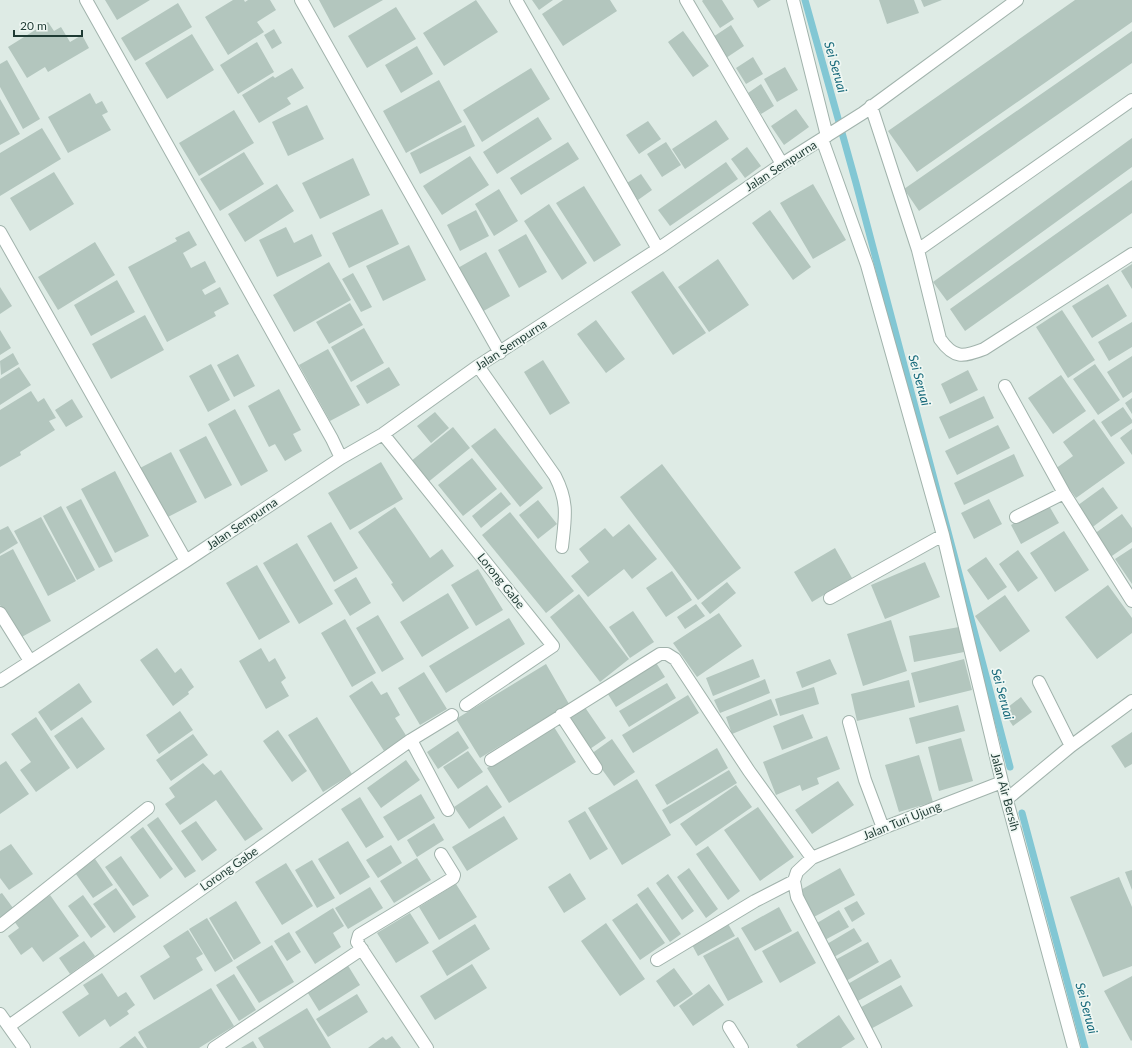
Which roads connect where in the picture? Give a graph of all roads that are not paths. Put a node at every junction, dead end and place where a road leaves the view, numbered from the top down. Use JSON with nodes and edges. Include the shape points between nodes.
{"nodes":[{"id":1,"x":86,"y":0,"type":"edge"},
{"id":2,"x":301,"y":0,"type":"edge"},
{"id":3,"x":516,"y":0,"type":"edge"},
{"id":4,"x":686,"y":0,"type":"edge"},
{"id":5,"x":793,"y":0,"type":"edge"},
{"id":6,"x":1017,"y":0,"type":"edge"},
{"id":7,"x":1132,"y":100,"type":"edge"},
{"id":8,"x":867,"y":110,"type":"junction"},
{"id":9,"x":827,"y":136,"type":"junction"},
{"id":10,"x":782,"y":164,"type":"junction"},
{"id":11,"x":0,"y":232,"type":"edge"},
{"id":12,"x":658,"y":249,"type":"junction"},
{"id":13,"x":918,"y":250,"type":"junction"},
{"id":14,"x":1132,"y":254,"type":"edge"},
{"id":15,"x":500,"y":353,"type":"junction"},
{"id":16,"x":478,"y":366,"type":"junction"},
{"id":17,"x":1005,"y":386,"type":"dead end"},
{"id":18,"x":383,"y":434,"type":"junction"},
{"id":19,"x":340,"y":458,"type":"junction"},
{"id":20,"x":1064,"y":492,"type":"junction"},
{"id":21,"x":1016,"y":517,"type":"dead end"},
{"id":22,"x":943,"y":535,"type":"junction"},
{"id":23,"x":562,"y":547,"type":"dead end"},
{"id":24,"x":186,"y":561,"type":"junction"},
{"id":25,"x":830,"y":598,"type":"dead end"},
{"id":26,"x":1132,"y":601,"type":"edge"},
{"id":27,"x":0,"y":613,"type":"edge"},
{"id":28,"x":30,"y":661,"type":"junction"},
{"id":29,"x":0,"y":681,"type":"edge"},
{"id":30,"x":1039,"y":682,"type":"dead end"},
{"id":31,"x":1132,"y":701,"type":"edge"},
{"id":32,"x":466,"y":705,"type":"dead end"},
{"id":33,"x":452,"y":715,"type":"dead end"},
{"id":34,"x":561,"y":715,"type":"junction"},
{"id":35,"x":849,"y":722,"type":"dead end"},
{"id":36,"x":411,"y":740,"type":"junction"},
{"id":37,"x":1071,"y":746,"type":"junction"},
{"id":38,"x":491,"y":760,"type":"dead end"},
{"id":39,"x":596,"y":768,"type":"dead end"},
{"id":40,"x":1002,"y":782,"type":"junction"},
{"id":41,"x":1007,"y":799,"type":"junction"},
{"id":42,"x":148,"y":808,"type":"dead end"},
{"id":43,"x":448,"y":810,"type":"dead end"},
{"id":44,"x":883,"y":828,"type":"junction"},
{"id":45,"x":441,"y":854,"type":"dead end"},
{"id":46,"x":808,"y":861,"type":"junction"},
{"id":47,"x":794,"y":881,"type":"junction"},
{"id":48,"x":0,"y":926,"type":"edge"},
{"id":49,"x":362,"y":949,"type":"junction"},
{"id":50,"x":657,"y":960,"type":"dead end"},
{"id":51,"x":0,"y":1014,"type":"edge"},
{"id":52,"x":9,"y":1026,"type":"junction"},
{"id":53,"x":729,"y":1027,"type":"dead end"},
{"id":54,"x":24,"y":1048,"type":"edge"},
{"id":55,"x":214,"y":1048,"type":"edge"},
{"id":56,"x":427,"y":1048,"type":"edge"},
{"id":57,"x":742,"y":1048,"type":"edge"},
{"id":58,"x":875,"y":1048,"type":"edge"},
{"id":59,"x":1074,"y":1048,"type":"edge"}],
"edges":[{"from":1,"to":19,"type":"street","via":[[332,439]]},
{"from":2,"to":15,"type":"street"},
{"from":3,"to":12,"type":"street"},
{"from":4,"to":10,"type":"street"},
{"from":5,"to":9,"type":"street","name":"Jalan Air Bersih"},
{"from":6,"to":8,"type":"street","name":"Jalan Sempurna"},
{"from":7,"to":13,"type":"street"},
{"from":8,"to":9,"type":"street","name":"Jalan Sempurna"},
{"from":8,"to":13,"type":"street"},
{"from":9,"to":10,"type":"street","name":"Jalan Sempurna"},
{"from":9,"to":22,"type":"street","name":"Jalan Air Bersih","via":[[830,162],[867,265]]},
{"from":10,"to":12,"type":"street","name":"Jalan Sempurna"},
{"from":11,"to":24,"type":"street"},
{"from":12,"to":15,"type":"street","name":"Jalan Sempurna"},
{"from":13,"to":14,"type":"street","via":[[940,339],[947,349],[957,355],[968,355],[984,349]]},
{"from":15,"to":16,"type":"street","name":"Jalan Sempurna"},
{"from":16,"to":18,"type":"street","name":"Jalan Sempurna"},
{"from":16,"to":23,"type":"street","via":[[555,476],[563,492],[566,510]]},
{"from":17,"to":20,"type":"street"},
{"from":18,"to":19,"type":"street","name":"Jalan Sempurna"},
{"from":18,"to":32,"type":"street","name":"Lorong Gabe","via":[[553,646]]},
{"from":19,"to":24,"type":"street","name":"Jalan Sempurna"},
{"from":20,"to":21,"type":"street"},
{"from":20,"to":26,"type":"street"},
{"from":22,"to":25,"type":"street"},
{"from":22,"to":40,"type":"street","name":"Jalan Air Bersih"},
{"from":24,"to":28,"type":"street","name":"Jalan Sempurna"},
{"from":27,"to":28,"type":"street"},
{"from":28,"to":29,"type":"street","name":"Jalan Sempurna"},
{"from":30,"to":37,"type":"street"},
{"from":31,"to":37,"type":"street"},
{"from":33,"to":36,"type":"street","name":"Lorong Gabe"},
{"from":34,"to":38,"type":"street"},
{"from":34,"to":39,"type":"street"},
{"from":34,"to":46,"type":"street","via":[[660,654],[667,654],[675,660]]},
{"from":35,"to":44,"type":"street","via":[[865,780]]},
{"from":36,"to":43,"type":"street"},
{"from":36,"to":52,"type":"street","name":"Lorong Gabe"},
{"from":37,"to":41,"type":"street"},
{"from":40,"to":41,"type":"street","name":"Jalan Air Bersih"},
{"from":40,"to":44,"type":"street","name":"Jalan Turi Ujung"},
{"from":41,"to":59,"type":"street","name":"Jalan Air Bersih"},
{"from":42,"to":48,"type":"street"},
{"from":44,"to":46,"type":"street","name":"Jalan Turi Ujung"},
{"from":45,"to":49,"type":"street","via":[[454,875],[453,878],[359,935],[357,942]]},
{"from":46,"to":47,"type":"street"},
{"from":47,"to":50,"type":"street","via":[[755,901]]},
{"from":47,"to":58,"type":"street","via":[[797,897]]},
{"from":49,"to":55,"type":"street"},
{"from":49,"to":56,"type":"street"},
{"from":51,"to":52,"type":"street"},
{"from":52,"to":54,"type":"street"},
{"from":53,"to":57,"type":"street"}]}
